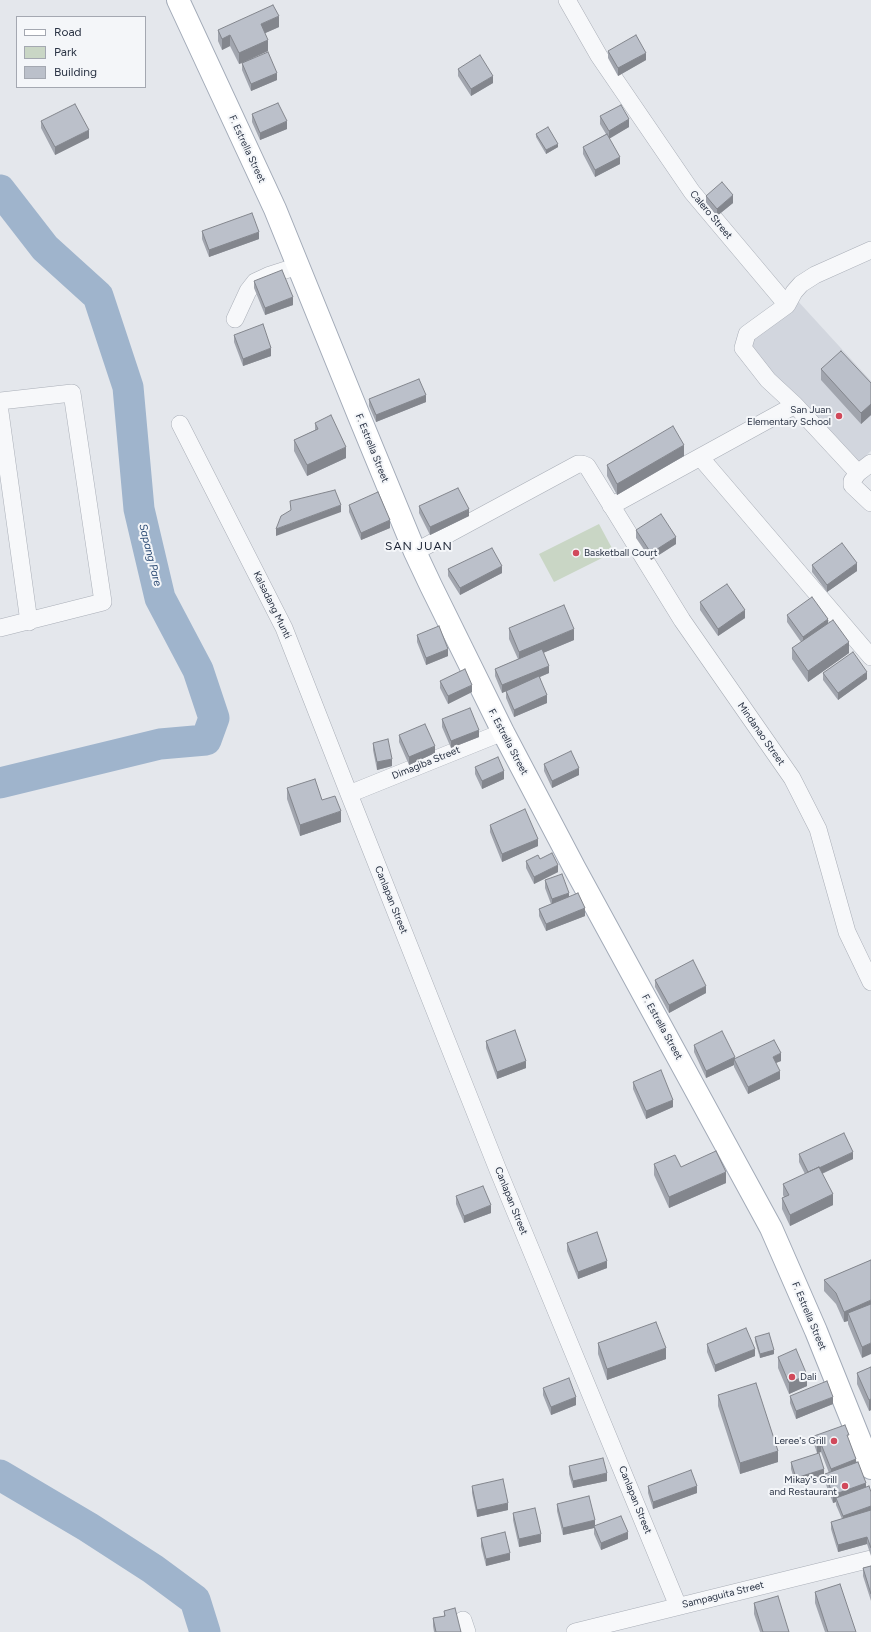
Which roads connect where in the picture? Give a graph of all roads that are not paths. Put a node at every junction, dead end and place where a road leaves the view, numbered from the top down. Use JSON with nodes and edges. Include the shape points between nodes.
{"nodes":[{"id":1,"x":178,"y":0,"type":"edge"},
{"id":2,"x":567,"y":0,"type":"edge"},
{"id":3,"x":871,"y":250,"type":"edge"},
{"id":4,"x":298,"y":266,"type":"junction"},
{"id":5,"x":787,"y":305,"type":"junction"},
{"id":6,"x":235,"y":318,"type":"dead end"},
{"id":7,"x":0,"y":401,"type":"edge"},
{"id":8,"x":794,"y":405,"type":"junction"},
{"id":9,"x":0,"y":412,"type":"edge"},
{"id":10,"x":180,"y":424,"type":"dead end"},
{"id":11,"x":700,"y":457,"type":"junction"},
{"id":12,"x":865,"y":468,"type":"edge"},
{"id":13,"x":871,"y":502,"type":"edge"},
{"id":14,"x":611,"y":506,"type":"junction"},
{"id":15,"x":415,"y":552,"type":"junction"},
{"id":16,"x":29,"y":622,"type":"junction"},
{"id":17,"x":0,"y":628,"type":"edge"},
{"id":18,"x":871,"y":657,"type":"edge"},
{"id":19,"x":503,"y":732,"type":"junction"},
{"id":20,"x":348,"y":794,"type":"junction"},
{"id":21,"x":871,"y":982,"type":"edge"},
{"id":22,"x":871,"y":1468,"type":"edge"},
{"id":23,"x":871,"y":1559,"type":"edge"},
{"id":24,"x":678,"y":1606,"type":"junction"},
{"id":25,"x":576,"y":1632,"type":"edge"}],
"edges":[{"from":1,"to":4,"type":"main road","name":"F. Estrella Street","via":[[275,209]]},
{"from":2,"to":5,"type":"street","name":"Calero Street","via":[[599,56],[692,192]]},
{"from":3,"to":5,"type":"street","via":[[801,284]]},
{"from":4,"to":6,"type":"street","via":[[255,282]]},
{"from":4,"to":15,"type":"main road","name":"F. Estrella Street"},
{"from":5,"to":8,"type":"street","via":[[747,334],[743,348],[768,380]]},
{"from":7,"to":16,"type":"street","via":[[72,393],[103,602]]},
{"from":8,"to":11,"type":"street"},
{"from":8,"to":12,"type":"street"},
{"from":9,"to":16,"type":"street"},
{"from":10,"to":20,"type":"street","name":"Kalsadang Munti","via":[[284,628]]},
{"from":11,"to":14,"type":"street"},
{"from":11,"to":18,"type":"street"},
{"from":12,"to":13,"type":"street","via":[[852,481],[852,485]]},
{"from":14,"to":15,"type":"street","name":"Mindanao Street","via":[[587,466],[578,464]]},
{"from":14,"to":21,"type":"street","name":"Mindanao Street","via":[[682,620],[792,778],[818,829],[847,932]]},
{"from":15,"to":19,"type":"main road","name":"F. Estrella Street"},
{"from":16,"to":17,"type":"street"},
{"from":19,"to":20,"type":"street","name":"Dimagiba Street"},
{"from":19,"to":22,"type":"main road","name":"F. Estrella Street","via":[[771,1228]]},
{"from":20,"to":24,"type":"street","name":"Canlapan Street","via":[[508,1195]]},
{"from":23,"to":24,"type":"street","name":"Sampaguita Street"},
{"from":24,"to":25,"type":"street","name":"Sampaguita Street"}]}
